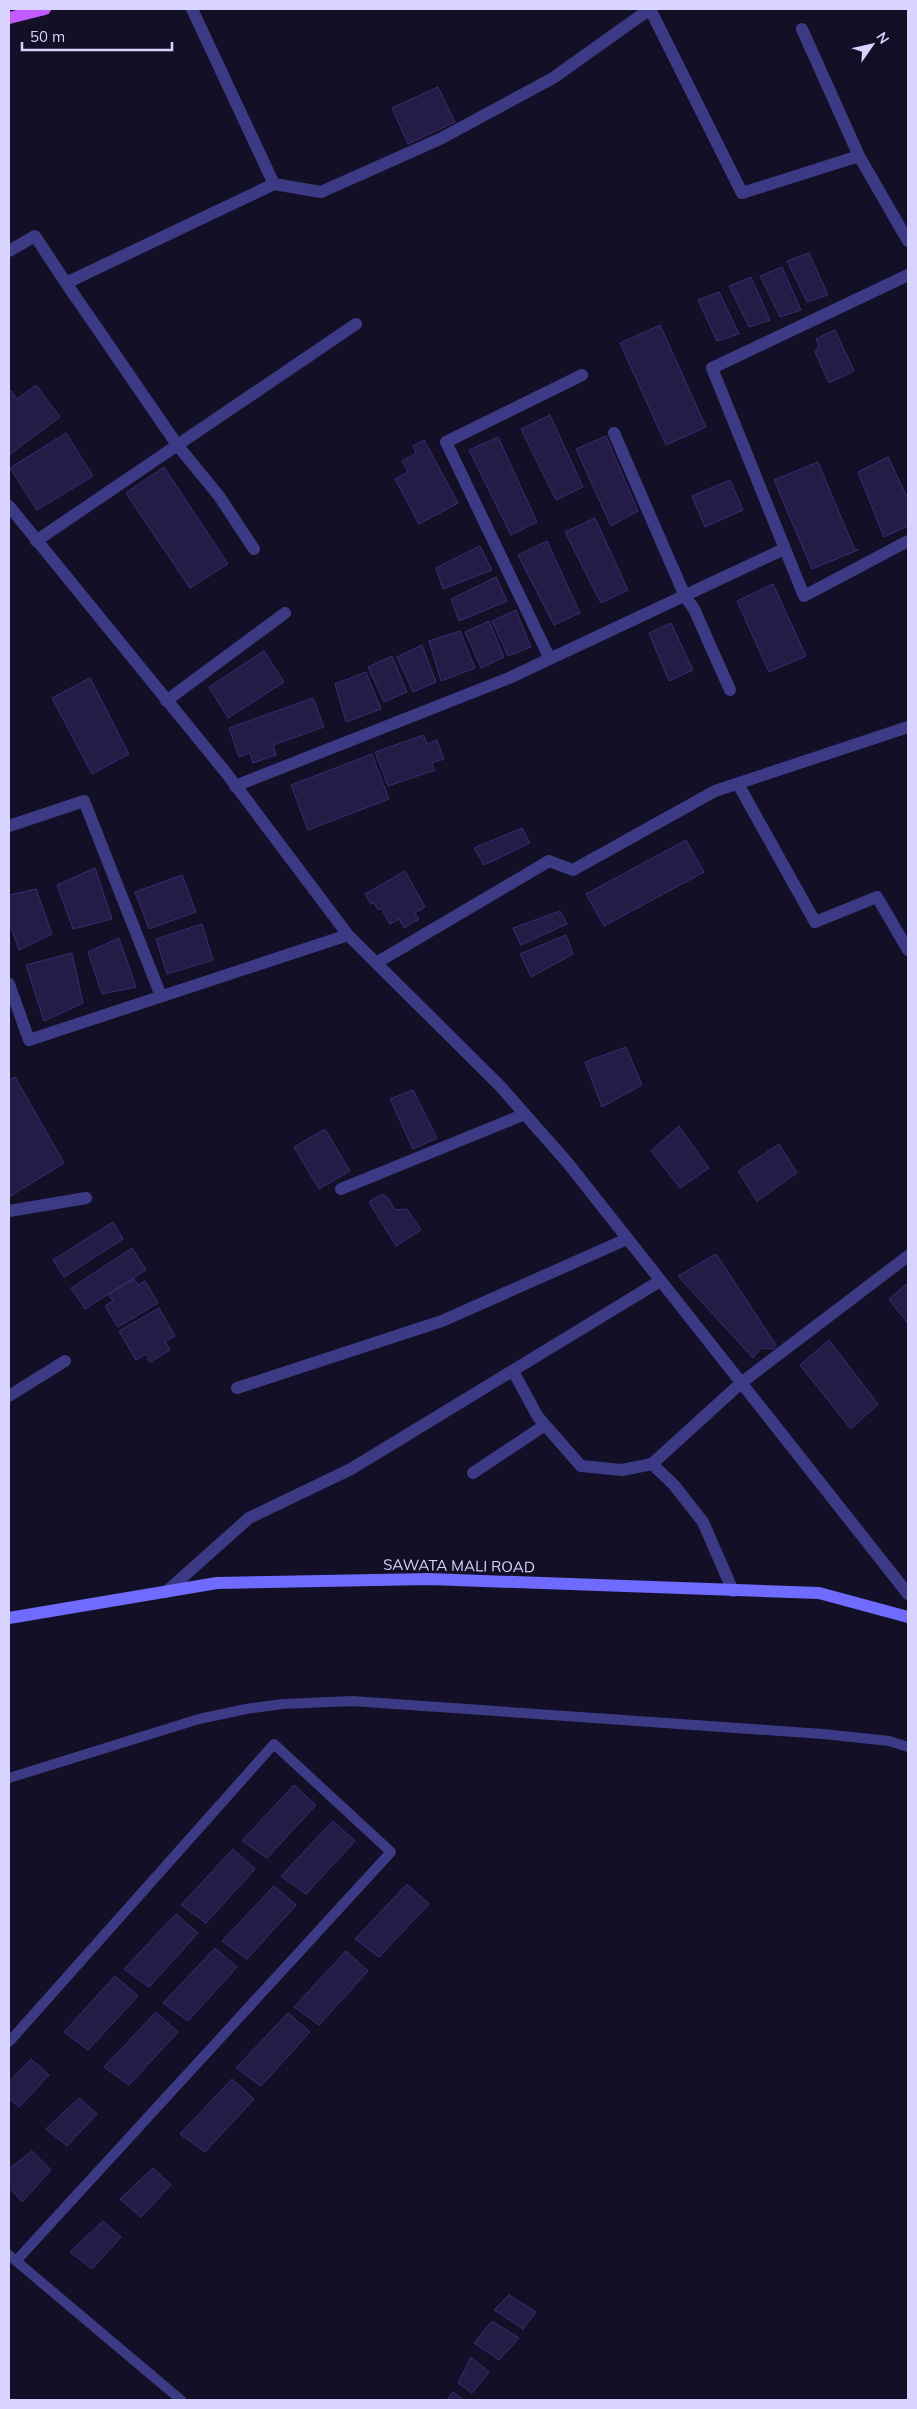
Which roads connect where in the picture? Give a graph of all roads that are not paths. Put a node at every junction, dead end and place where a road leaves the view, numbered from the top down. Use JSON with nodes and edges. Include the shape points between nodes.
{"nodes":[{"id":1,"x":45,"y":9,"type":"edge"},
{"id":2,"x":192,"y":9,"type":"edge"},
{"id":3,"x":9,"y":18,"type":"edge"},
{"id":4,"x":802,"y":29,"type":"dead end"},
{"id":5,"x":859,"y":156,"type":"junction"},
{"id":6,"x":274,"y":184,"type":"junction"},
{"id":7,"x":908,"y":241,"type":"edge"},
{"id":8,"x":9,"y":251,"type":"edge"},
{"id":9,"x":908,"y":274,"type":"edge"},
{"id":10,"x":66,"y":283,"type":"junction"},
{"id":11,"x":356,"y":324,"type":"dead end"},
{"id":12,"x":582,"y":375,"type":"dead end"},
{"id":13,"x":614,"y":433,"type":"dead end"},
{"id":14,"x":178,"y":446,"type":"junction"},
{"id":15,"x":9,"y":506,"type":"edge"},
{"id":16,"x":36,"y":541,"type":"junction"},
{"id":17,"x":908,"y":541,"type":"edge"},
{"id":18,"x":254,"y":549,"type":"dead end"},
{"id":19,"x":784,"y":549,"type":"junction"},
{"id":20,"x":685,"y":596,"type":"junction"},
{"id":21,"x":285,"y":613,"type":"dead end"},
{"id":22,"x":550,"y":659,"type":"junction"},
{"id":23,"x":730,"y":690,"type":"dead end"},
{"id":24,"x":166,"y":701,"type":"junction"},
{"id":25,"x":908,"y":727,"type":"edge"},
{"id":26,"x":738,"y":784,"type":"junction"},
{"id":27,"x":235,"y":786,"type":"junction"},
{"id":28,"x":9,"y":826,"type":"edge"},
{"id":29,"x":348,"y":934,"type":"junction"},
{"id":30,"x":908,"y":950,"type":"edge"},
{"id":31,"x":376,"y":963,"type":"junction"},
{"id":32,"x":9,"y":984,"type":"edge"},
{"id":33,"x":161,"y":996,"type":"junction"},
{"id":34,"x":525,"y":1114,"type":"junction"},
{"id":35,"x":341,"y":1189,"type":"dead end"},
{"id":36,"x":86,"y":1198,"type":"dead end"},
{"id":37,"x":9,"y":1210,"type":"edge"},
{"id":38,"x":627,"y":1239,"type":"junction"},
{"id":39,"x":908,"y":1256,"type":"edge"},
{"id":40,"x":660,"y":1281,"type":"junction"},
{"id":41,"x":65,"y":1360,"type":"dead end"},
{"id":42,"x":513,"y":1371,"type":"junction"},
{"id":43,"x":741,"y":1383,"type":"junction"},
{"id":44,"x":237,"y":1388,"type":"dead end"},
{"id":45,"x":9,"y":1396,"type":"edge"},
{"id":46,"x":545,"y":1425,"type":"junction"},
{"id":47,"x":652,"y":1464,"type":"junction"},
{"id":48,"x":473,"y":1473,"type":"dead end"},
{"id":49,"x":734,"y":1591,"type":"junction"},
{"id":50,"x":166,"y":1592,"type":"junction"},
{"id":51,"x":908,"y":1594,"type":"edge"},
{"id":52,"x":908,"y":1617,"type":"edge"},
{"id":53,"x":9,"y":1618,"type":"edge"},
{"id":54,"x":908,"y":1747,"type":"edge"},
{"id":55,"x":9,"y":1778,"type":"edge"},
{"id":56,"x":9,"y":2042,"type":"edge"},
{"id":57,"x":12,"y":2258,"type":"edge"},
{"id":58,"x":181,"y":2400,"type":"edge"}],
"edges":[{"from":1,"to":3,"type":"main road"},
{"from":2,"to":6,"type":"street"},
{"from":4,"to":5,"type":"street"},
{"from":5,"to":6,"type":"street","via":[[742,193],[650,9],[553,78],[440,139],[321,192]]},
{"from":5,"to":7,"type":"street"},
{"from":6,"to":10,"type":"street"},
{"from":8,"to":10,"type":"street","via":[[35,236]]},
{"from":9,"to":19,"type":"street","via":[[712,368]]},
{"from":10,"to":14,"type":"street"},
{"from":11,"to":14,"type":"street"},
{"from":12,"to":22,"type":"street","via":[[446,442]]},
{"from":13,"to":20,"type":"street"},
{"from":14,"to":16,"type":"street"},
{"from":14,"to":18,"type":"street","via":[[219,496]]},
{"from":15,"to":16,"type":"street"},
{"from":16,"to":24,"type":"street"},
{"from":17,"to":19,"type":"street","via":[[804,596]]},
{"from":19,"to":20,"type":"street"},
{"from":20,"to":22,"type":"street"},
{"from":20,"to":23,"type":"street"},
{"from":21,"to":24,"type":"street"},
{"from":22,"to":27,"type":"street"},
{"from":24,"to":27,"type":"street"},
{"from":25,"to":26,"type":"street"},
{"from":26,"to":30,"type":"street","via":[[815,922],[877,897]]},
{"from":26,"to":31,"type":"street","via":[[715,792],[573,870],[549,861]]},
{"from":27,"to":29,"type":"street"},
{"from":28,"to":33,"type":"street","via":[[84,801]]},
{"from":29,"to":31,"type":"street"},
{"from":29,"to":33,"type":"street"},
{"from":31,"to":34,"type":"street"},
{"from":32,"to":33,"type":"street","via":[[29,1040]]},
{"from":34,"to":35,"type":"street"},
{"from":34,"to":38,"type":"street"},
{"from":36,"to":37,"type":"street"},
{"from":38,"to":40,"type":"street"},
{"from":38,"to":44,"type":"street","via":[[442,1321]]},
{"from":39,"to":43,"type":"street"},
{"from":40,"to":42,"type":"street"},
{"from":40,"to":43,"type":"street"},
{"from":41,"to":45,"type":"street"},
{"from":42,"to":46,"type":"street"},
{"from":42,"to":50,"type":"street","via":[[351,1469],[249,1518]]},
{"from":43,"to":47,"type":"street"},
{"from":43,"to":51,"type":"street"},
{"from":46,"to":47,"type":"street","via":[[581,1466],[622,1470]]},
{"from":46,"to":48,"type":"street"},
{"from":47,"to":49,"type":"street","via":[[674,1485],[703,1522]]},
{"from":49,"to":50,"type":"street","name":"SAWATA MALI ROAD","via":[[429,1579],[217,1583]]},
{"from":49,"to":52,"type":"street","name":"SAWATA MALI ROAD","via":[[819,1593]]},
{"from":50,"to":53,"type":"street","name":"SAWATA MALI ROAD"},
{"from":54,"to":55,"type":"lane","via":[[822,1734],[352,1701],[317,1702],[246,1709],[199,1719]]},
{"from":56,"to":57,"type":"lane","via":[[274,1744],[391,1852]]},
{"from":57,"to":58,"type":"lane"}]}
